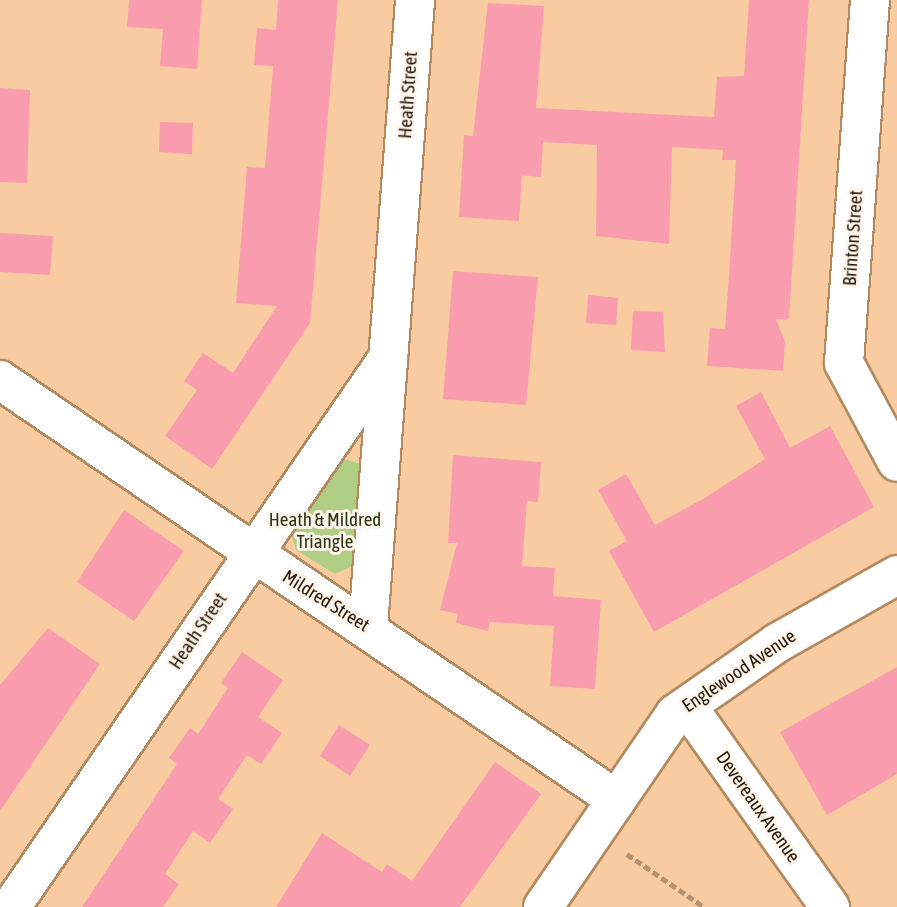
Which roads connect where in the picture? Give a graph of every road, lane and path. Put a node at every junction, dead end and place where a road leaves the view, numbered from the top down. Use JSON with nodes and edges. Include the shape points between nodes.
{"nodes":[{"id":1,"x":415,"y":0,"type":"edge"},
{"id":2,"x":870,"y":0,"type":"edge"},
{"id":3,"x":388,"y":358,"type":"junction"},
{"id":4,"x":0,"y":380,"type":"edge"},
{"id":5,"x":897,"y":462,"type":"edge"},
{"id":6,"x":251,"y":552,"type":"junction"},
{"id":7,"x":897,"y":575,"type":"edge"},
{"id":8,"x":368,"y":627,"type":"junction"},
{"id":9,"x":687,"y":706,"type":"junction"},
{"id":10,"x":617,"y":800,"type":"junction"},
{"id":11,"x":627,"y":854,"type":"dead end"},
{"id":12,"x":11,"y":907,"type":"edge"},
{"id":13,"x":543,"y":907,"type":"edge"},
{"id":14,"x":704,"y":907,"type":"edge"},
{"id":15,"x":830,"y":907,"type":"edge"}],
"edges":[{"from":1,"to":3,"type":"street","name":"Heath Street"},
{"from":2,"to":5,"type":"street","name":"Brinton Street","via":[[844,363]]},
{"from":3,"to":6,"type":"street","name":"Heath Street"},
{"from":3,"to":8,"type":"street","name":"Heath Street"},
{"from":4,"to":6,"type":"street","name":"Mildred Street"},
{"from":6,"to":8,"type":"street","name":"Mildred Street"},
{"from":6,"to":12,"type":"street","name":"Heath Street"},
{"from":7,"to":9,"type":"street","name":"Englewood Avenue","via":[[777,643]]},
{"from":8,"to":10,"type":"street","name":"Mildred Street"},
{"from":9,"to":10,"type":"street","name":"Englewood Avenue"},
{"from":9,"to":15,"type":"street","name":"Devereaux Avenue"},
{"from":10,"to":13,"type":"street","name":"Englewood Avenue"},
{"from":11,"to":14,"type":"path"}]}
